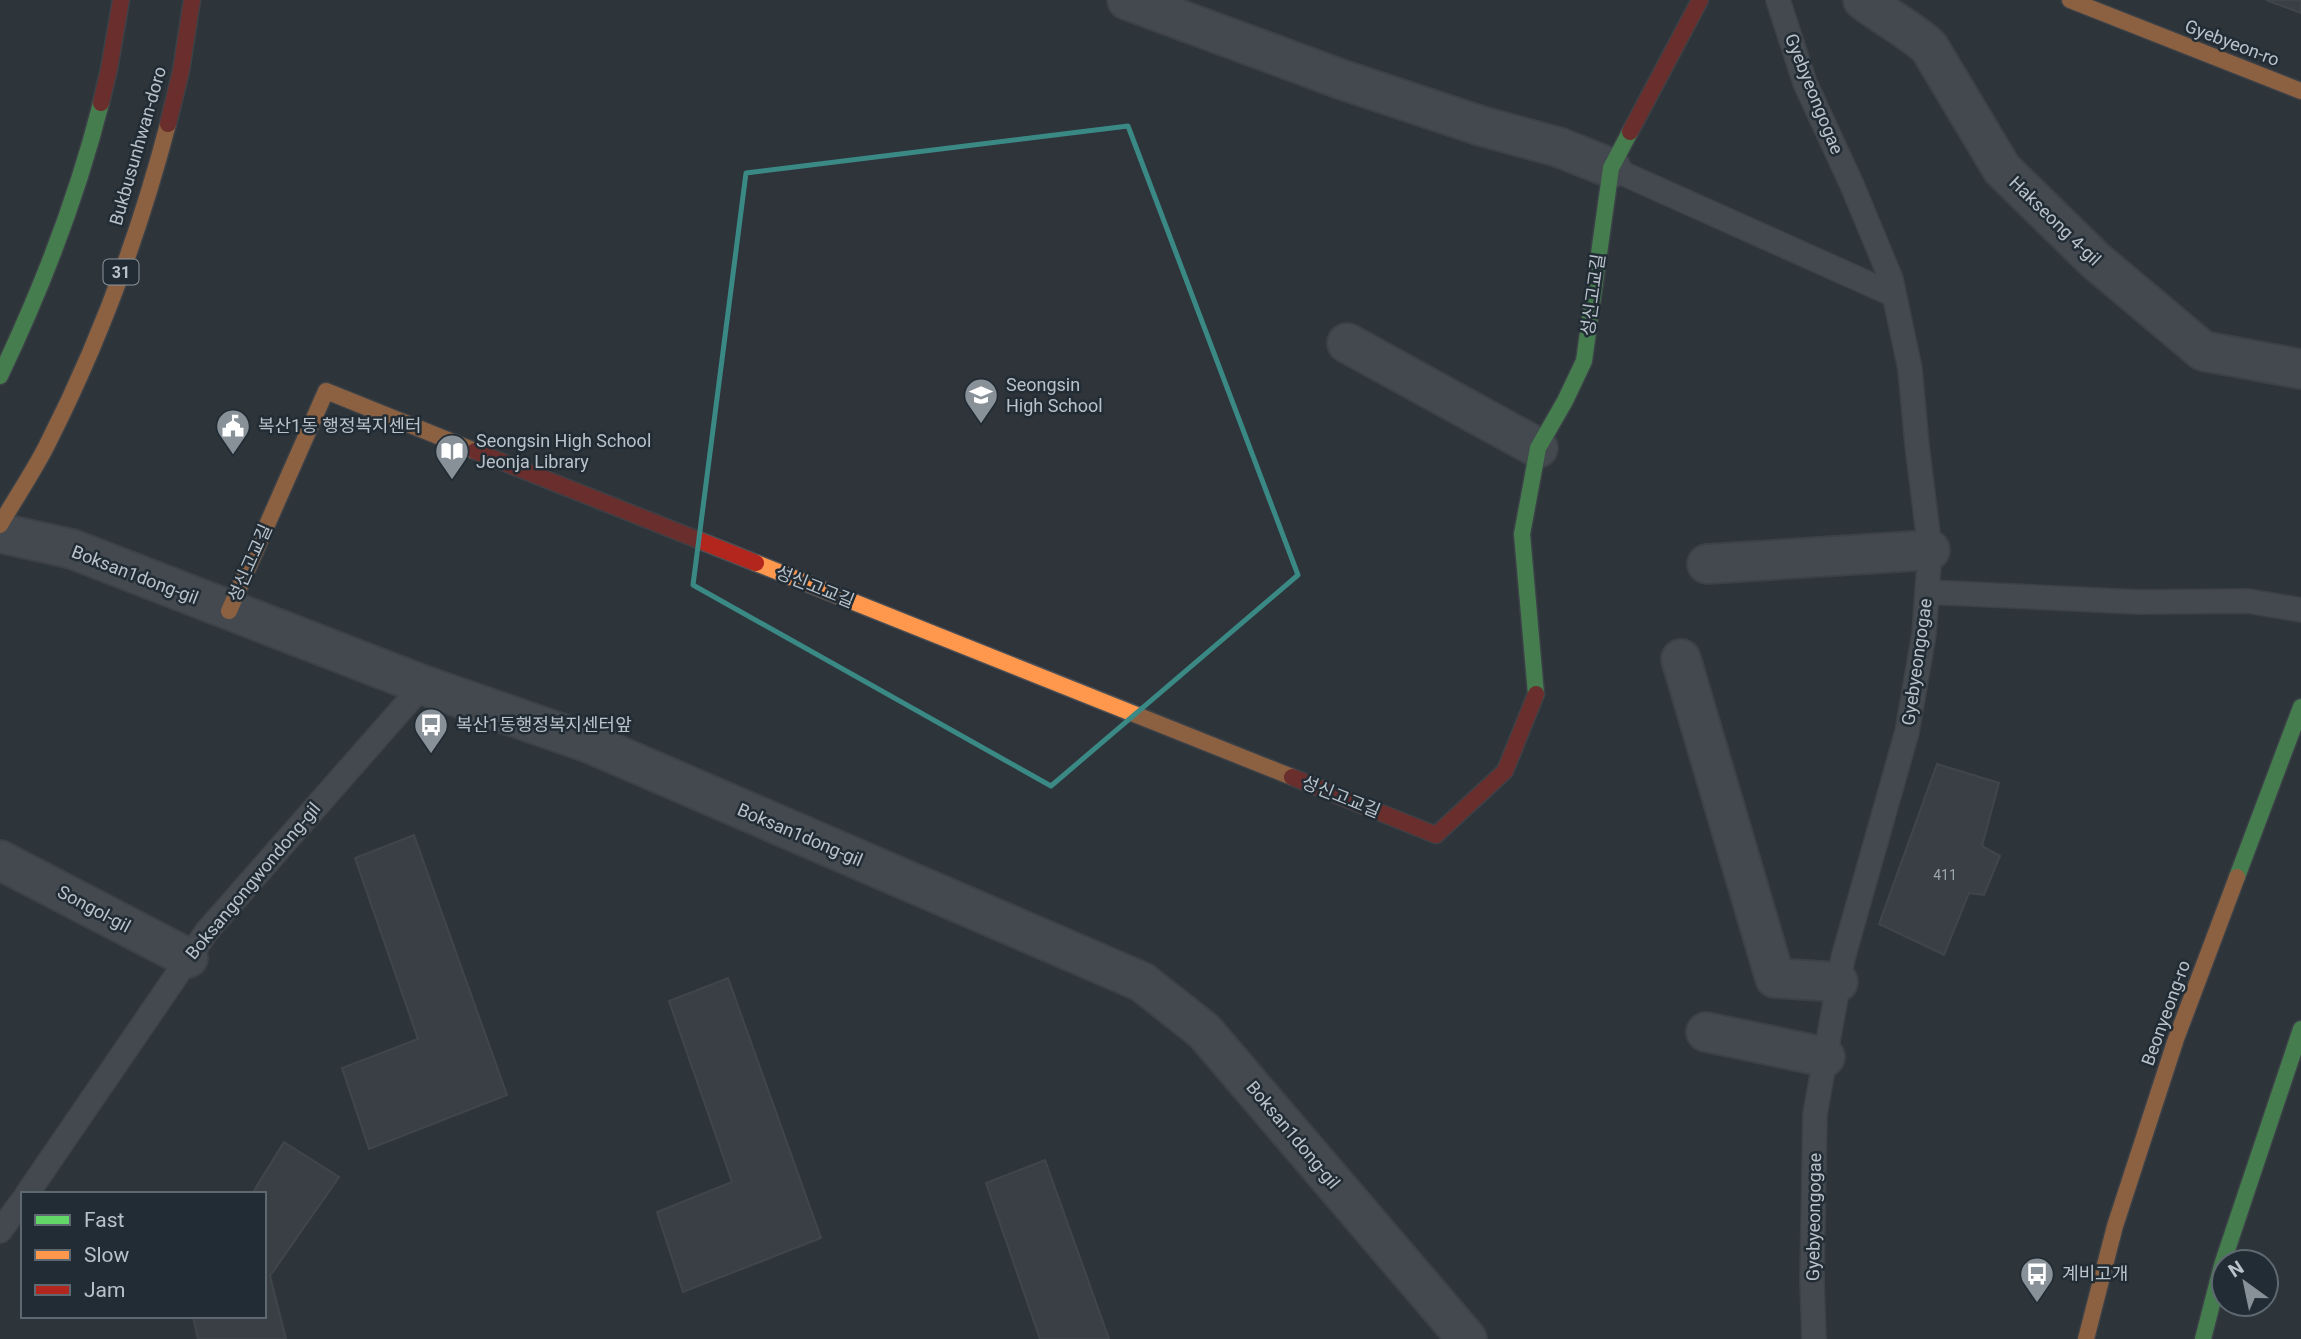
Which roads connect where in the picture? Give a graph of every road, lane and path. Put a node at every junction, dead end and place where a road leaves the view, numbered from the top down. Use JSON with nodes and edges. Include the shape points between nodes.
{"nodes":[{"id":1,"x":121,"y":0,"type":"edge"},
{"id":2,"x":192,"y":0,"type":"edge"},
{"id":3,"x":1127,"y":0,"type":"edge"},
{"id":4,"x":1700,"y":0,"type":"edge"},
{"id":5,"x":1778,"y":0,"type":"edge"},
{"id":6,"x":1863,"y":0,"type":"edge"},
{"id":7,"x":2070,"y":0,"type":"edge"},
{"id":8,"x":2301,"y":91,"type":"edge"},
{"id":9,"x":1611,"y":169,"type":"junction"},
{"id":10,"x":1894,"y":295,"type":"junction"},
{"id":11,"x":1347,"y":343,"type":"dead end"},
{"id":12,"x":2301,"y":369,"type":"edge"},
{"id":13,"x":0,"y":376,"type":"edge"},
{"id":14,"x":1538,"y":448,"type":"junction"},
{"id":15,"x":0,"y":525,"type":"edge"},
{"id":16,"x":0,"y":533,"type":"edge"},
{"id":17,"x":1930,"y":550,"type":"junction"},
{"id":18,"x":1707,"y":564,"type":"dead end"},
{"id":19,"x":1927,"y":592,"type":"junction"},
{"id":20,"x":2301,"y":610,"type":"edge"},
{"id":21,"x":229,"y":611,"type":"junction"},
{"id":22,"x":1681,"y":659,"type":"dead end"},
{"id":23,"x":423,"y":685,"type":"junction"},
{"id":24,"x":2301,"y":707,"type":"edge"},
{"id":25,"x":0,"y":860,"type":"edge"},
{"id":26,"x":188,"y":958,"type":"junction"},
{"id":27,"x":1838,"y":982,"type":"junction"},
{"id":28,"x":2301,"y":1029,"type":"edge"},
{"id":29,"x":1706,"y":1032,"type":"dead end"},
{"id":30,"x":1825,"y":1057,"type":"junction"},
{"id":31,"x":28,"y":1192,"type":"edge"},
{"id":32,"x":21,"y":1203,"type":"edge"},
{"id":33,"x":0,"y":1231,"type":"edge"},
{"id":34,"x":1467,"y":1339,"type":"edge"},
{"id":35,"x":1814,"y":1339,"type":"edge"},
{"id":36,"x":2086,"y":1339,"type":"edge"},
{"id":37,"x":2203,"y":1339,"type":"edge"}],
"edges":[{"from":1,"to":13,"type":"street","via":[[108,77],[76,194]]},
{"from":2,"to":15,"type":"street","name":"Bukbusunhwan-doro","number":"31","via":[[176,93],[113,294],[45,450]]},
{"from":3,"to":9,"type":"street","via":[[1343,80],[1558,147]]},
{"from":4,"to":9,"type":"street","name":"성신고교길"},
{"from":5,"to":10,"type":"lane","name":"Gyebyeongogae","via":[[1805,83],[1852,185]]},
{"from":6,"to":12,"type":"street","name":"Hakseong 4-gil","via":[[1929,47],[2001,169],[2095,260],[2183,335],[2203,351]]},
{"from":7,"to":8,"type":"street","name":"Gyebyeon-ro"},
{"from":9,"to":10,"type":"lane"},
{"from":9,"to":14,"type":"street","name":"성신고교길","via":[[1584,361]]},
{"from":10,"to":17,"type":"lane","name":"Gyebyeongogae","via":[[1910,369]]},
{"from":11,"to":14,"type":"street"},
{"from":14,"to":21,"type":"street","name":"성신고교길","via":[[1522,534],[1537,692],[1505,771],[1436,835],[326,391]]},
{"from":16,"to":21,"type":"street","name":"Boksan1dong-gil","via":[[72,550]]},
{"from":17,"to":18,"type":"street"},
{"from":17,"to":19,"type":"lane","name":"Gyebyeongogae"},
{"from":19,"to":20,"type":"lane","via":[[2139,602],[2248,601]]},
{"from":19,"to":27,"type":"lane","name":"Gyebyeongogae","via":[[1907,732]]},
{"from":21,"to":23,"type":"street","name":"Boksan1dong-gil"},
{"from":22,"to":27,"type":"street","via":[[1774,978]]},
{"from":23,"to":26,"type":"lane","name":"Boksangongwondong-gil"},
{"from":23,"to":34,"type":"street","name":"Boksan1dong-gil","via":[[589,743],[1142,982],[1204,1031]]},
{"from":24,"to":36,"type":"street","name":"Beonyeong-ro","via":[[2168,1064],[2115,1226]]},
{"from":25,"to":26,"type":"street","name":"Songol-gil"},
{"from":26,"to":31,"type":"lane","name":"Boksangongwondong-gil"},
{"from":27,"to":30,"type":"lane","name":"Gyebyeongogae"},
{"from":28,"to":37,"type":"street","via":[[2222,1265]]},
{"from":29,"to":30,"type":"street"},
{"from":30,"to":35,"type":"lane","name":"Gyebyeongogae","via":[[1815,1114]]},
{"from":32,"to":33,"type":"lane"}]}
